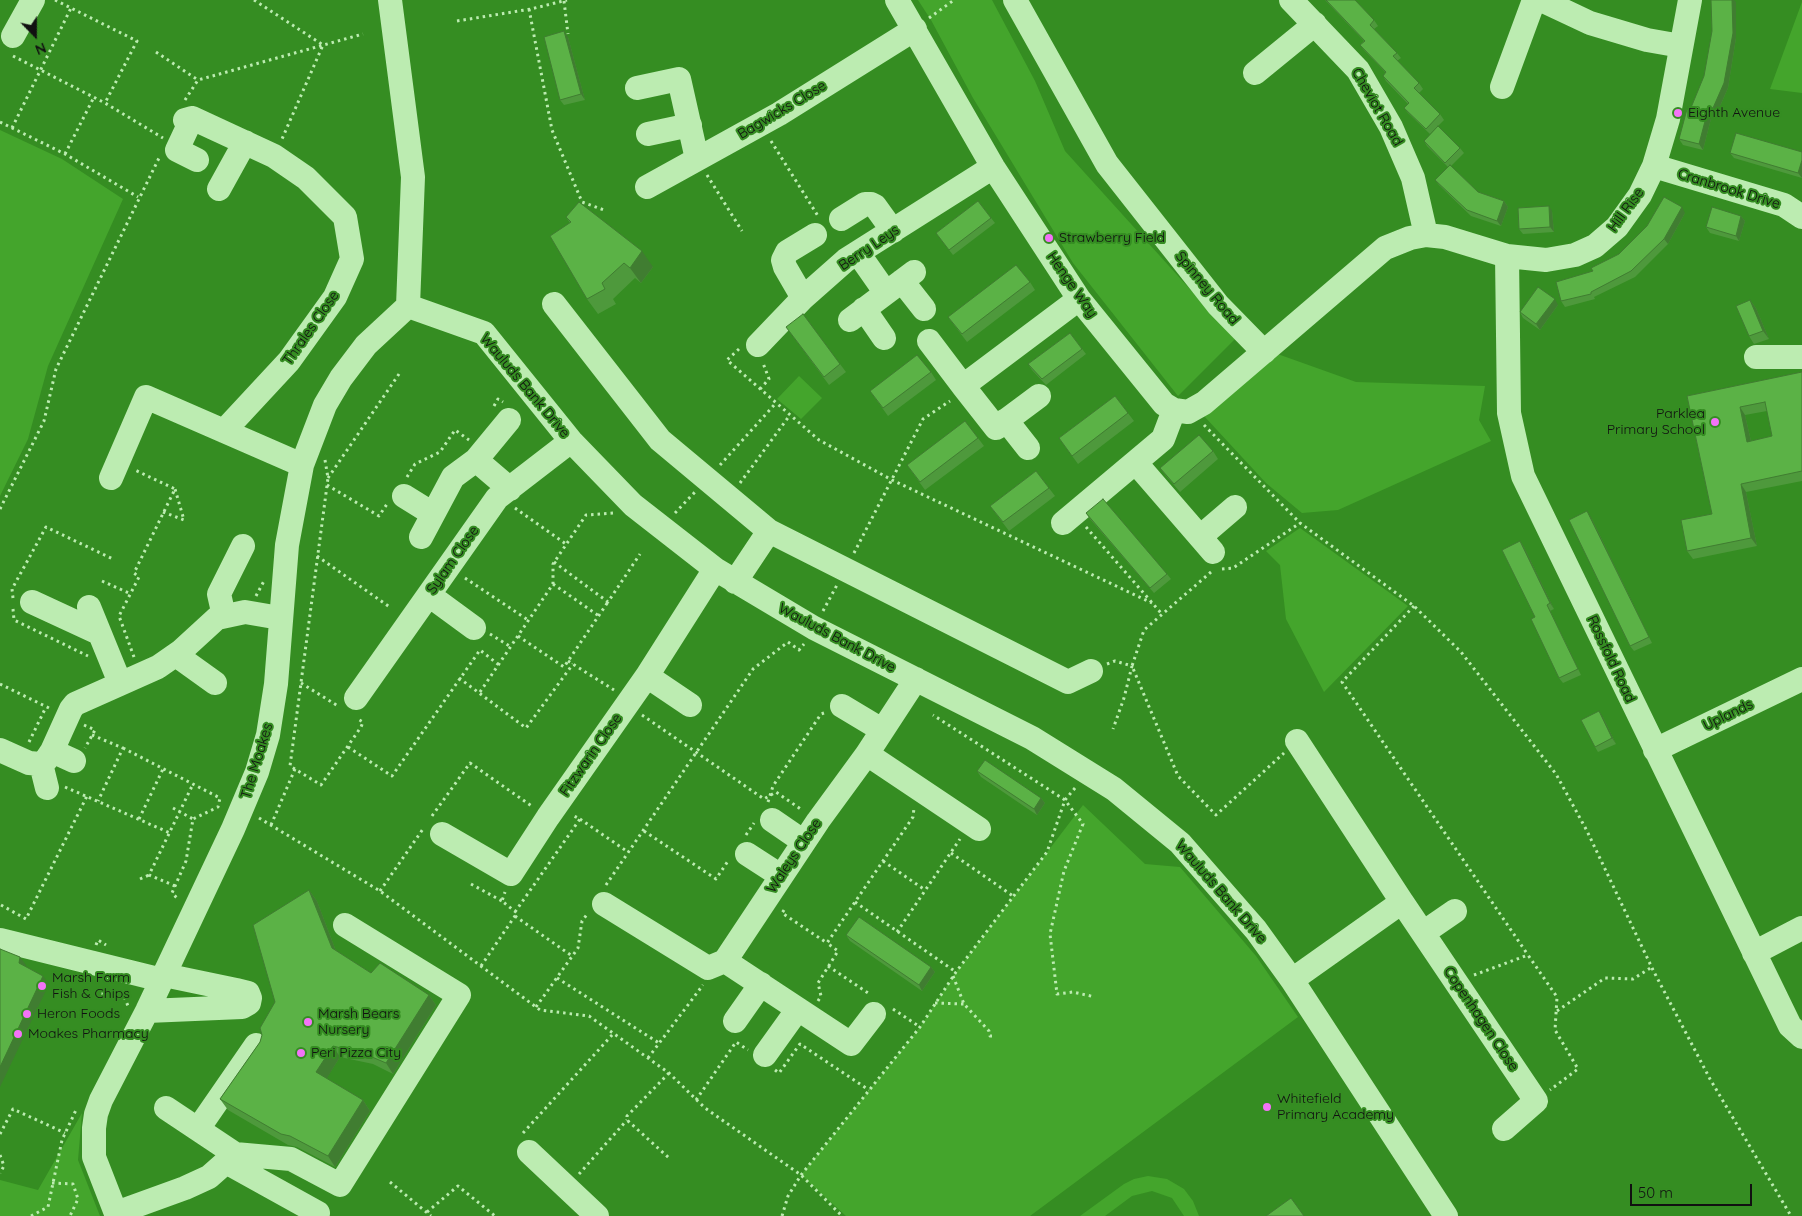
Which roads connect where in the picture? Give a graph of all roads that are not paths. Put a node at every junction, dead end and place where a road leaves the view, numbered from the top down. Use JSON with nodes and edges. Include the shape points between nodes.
{"nodes":[{"id":1,"x":33,"y":0,"type":"edge"},
{"id":2,"x":390,"y":0,"type":"edge"},
{"id":3,"x":897,"y":0,"type":"edge"},
{"id":4,"x":1291,"y":0,"type":"edge"},
{"id":5,"x":1534,"y":0,"type":"edge"},
{"id":6,"x":1541,"y":0,"type":"edge"},
{"id":7,"x":1690,"y":0,"type":"edge"},
{"id":8,"x":1024,"y":4,"type":"edge"},
{"id":9,"x":1315,"y":24,"type":"junction"},
{"id":10,"x":915,"y":29,"type":"junction"},
{"id":11,"x":11,"y":45,"type":"road end"},
{"id":12,"x":1681,"y":46,"type":"junction"},
{"id":13,"x":1255,"y":73,"type":"dead end"},
{"id":14,"x":1502,"y":87,"type":"dead end"},
{"id":15,"x":637,"y":88,"type":"dead end"},
{"id":16,"x":690,"y":125,"type":"junction"},
{"id":17,"x":648,"y":134,"type":"dead end"},
{"id":18,"x":245,"y":142,"type":"junction"},
{"id":19,"x":697,"y":159,"type":"junction"},
{"id":20,"x":196,"y":160,"type":"dead end"},
{"id":21,"x":1654,"y":166,"type":"junction"},
{"id":22,"x":993,"y":167,"type":"junction"},
{"id":23,"x":646,"y":187,"type":"dead end"},
{"id":24,"x":219,"y":188,"type":"dead end"},
{"id":25,"x":1802,"y":217,"type":"edge"},
{"id":26,"x":893,"y":231,"type":"junction"},
{"id":27,"x":1426,"y":235,"type":"junction"},
{"id":28,"x":858,"y":253,"type":"junction"},
{"id":29,"x":1507,"y":256,"type":"junction"},
{"id":30,"x":901,"y":282,"type":"junction"},
{"id":31,"x":803,"y":298,"type":"junction"},
{"id":32,"x":1080,"y":299,"type":"junction"},
{"id":33,"x":554,"y":304,"type":"dead end"},
{"id":34,"x":408,"y":306,"type":"junction"},
{"id":35,"x":924,"y":309,"type":"dead end"},
{"id":36,"x":884,"y":338,"type":"dead end"},
{"id":37,"x":929,"y":341,"type":"dead end"},
{"id":38,"x":758,"y":345,"type":"road end"},
{"id":39,"x":1264,"y":352,"type":"junction"},
{"id":40,"x":1756,"y":357,"type":"dead end"},
{"id":41,"x":1802,"y":357,"type":"edge"},
{"id":42,"x":963,"y":386,"type":"junction"},
{"id":43,"x":1039,"y":396,"type":"dead end"},
{"id":44,"x":1174,"y":410,"type":"junction"},
{"id":45,"x":501,"y":413,"type":"dead end"},
{"id":46,"x":1001,"y":424,"type":"junction"},
{"id":47,"x":224,"y":431,"type":"junction"},
{"id":48,"x":570,"y":441,"type":"junction"},
{"id":49,"x":1028,"y":448,"type":"dead end"},
{"id":50,"x":476,"y":460,"type":"junction"},
{"id":51,"x":1136,"y":463,"type":"junction"},
{"id":52,"x":302,"y":465,"type":"junction"},
{"id":53,"x":114,"y":470,"type":"road end"},
{"id":54,"x":510,"y":489,"type":"junction"},
{"id":55,"x":400,"y":492,"type":"road end"},
{"id":56,"x":1235,"y":507,"type":"dead end"},
{"id":57,"x":433,"y":514,"type":"junction"},
{"id":58,"x":1063,"y":523,"type":"road end"},
{"id":59,"x":769,"y":531,"type":"junction"},
{"id":60,"x":421,"y":537,"type":"dead end"},
{"id":61,"x":243,"y":546,"type":"dead end"},
{"id":62,"x":725,"y":575,"type":"junction"},
{"id":63,"x":429,"y":595,"type":"junction"},
{"id":64,"x":32,"y":602,"type":"dead end"},
{"id":65,"x":89,"y":607,"type":"dead end"},
{"id":66,"x":224,"y":616,"type":"junction"},
{"id":67,"x":280,"y":618,"type":"junction"},
{"id":68,"x":481,"y":630,"type":"road end"},
{"id":69,"x":99,"y":633,"type":"junction"},
{"id":70,"x":176,"y":655,"type":"junction"},
{"id":71,"x":1091,"y":671,"type":"road end"},
{"id":72,"x":647,"y":676,"type":"junction"},
{"id":73,"x":916,"y":679,"type":"junction"},
{"id":74,"x":1802,"y":679,"type":"edge"},
{"id":75,"x":120,"y":683,"type":"junction"},
{"id":76,"x":215,"y":683,"type":"dead end"},
{"id":77,"x":690,"y":705,"type":"dead end"},
{"id":78,"x":842,"y":706,"type":"road end"},
{"id":79,"x":350,"y":708,"type":"road end"},
{"id":80,"x":882,"y":730,"type":"junction"},
{"id":81,"x":1297,"y":741,"type":"road end"},
{"id":82,"x":1655,"y":750,"type":"junction"},
{"id":83,"x":867,"y":754,"type":"junction"},
{"id":84,"x":28,"y":756,"type":"edge"},
{"id":85,"x":77,"y":759,"type":"road end"},
{"id":86,"x":47,"y":788,"type":"road end"},
{"id":87,"x":764,"y":816,"type":"road end"},
{"id":88,"x":432,"y":827,"type":"road end"},
{"id":89,"x":975,"y":827,"type":"road end"},
{"id":90,"x":804,"y":842,"type":"junction"},
{"id":91,"x":740,"y":850,"type":"road end"},
{"id":92,"x":777,"y":882,"type":"junction"},
{"id":93,"x":599,"y":900,"type":"road end"},
{"id":94,"x":1402,"y":902,"type":"junction"},
{"id":95,"x":1455,"y":911,"type":"dead end"},
{"id":96,"x":345,"y":925,"type":"dead end"},
{"id":97,"x":1802,"y":928,"type":"edge"},
{"id":98,"x":1423,"y":933,"type":"junction"},
{"id":99,"x":0,"y":940,"type":"edge"},
{"id":100,"x":1754,"y":953,"type":"junction"},
{"id":101,"x":716,"y":964,"type":"junction"},
{"id":102,"x":163,"y":978,"type":"junction"},
{"id":103,"x":1292,"y":980,"type":"junction"},
{"id":104,"x":761,"y":984,"type":"junction"},
{"id":105,"x":139,"y":1011,"type":"junction"},
{"id":106,"x":803,"y":1012,"type":"junction"},
{"id":107,"x":874,"y":1014,"type":"dead end"},
{"id":108,"x":735,"y":1021,"type":"dead end"},
{"id":109,"x":1802,"y":1037,"type":"edge"},
{"id":110,"x":256,"y":1045,"type":"edge"},
{"id":111,"x":765,"y":1055,"type":"dead end"},
{"id":112,"x":166,"y":1108,"type":"dead end"},
{"id":113,"x":198,"y":1129,"type":"junction"},
{"id":114,"x":1504,"y":1129,"type":"dead end"},
{"id":115,"x":526,"y":1143,"type":"road end"},
{"id":116,"x":231,"y":1158,"type":"junction"},
{"id":117,"x":289,"y":1208,"type":"edge"},
{"id":118,"x":318,"y":1213,"type":"dead end"},
{"id":119,"x":592,"y":1214,"type":"edge"},
{"id":120,"x":116,"y":1215,"type":"edge"},
{"id":121,"x":1446,"y":1216,"type":"edge"}],
"edges":[{"from":1,"to":11,"type":"street"},
{"from":2,"to":34,"type":"street","via":[[413,177]]},
{"from":3,"to":10,"type":"street","name":"Henge Way"},
{"from":4,"to":9,"type":"street","name":"Cheviot Road"},
{"from":5,"to":14,"type":"street"},
{"from":6,"to":12,"type":"street","via":[[1590,23],[1647,40]]},
{"from":7,"to":12,"type":"street","name":"Hill Rise"},
{"from":8,"to":39,"type":"street","name":"Spinney Road","via":[[1107,164],[1218,305]]},
{"from":9,"to":13,"type":"street"},
{"from":9,"to":27,"type":"street","name":"Cheviot Road","via":[[1358,70],[1391,128],[1414,178]]},
{"from":10,"to":19,"type":"street","name":"Bagwicks Close"},
{"from":10,"to":22,"type":"street","name":"Henge Way"},
{"from":12,"to":21,"type":"street","name":"Hill Rise","via":[[1668,119]]},
{"from":15,"to":16,"type":"street","via":[[679,78]]},
{"from":16,"to":17,"type":"street"},
{"from":16,"to":19,"type":"street"},
{"from":18,"to":20,"type":"street","name":"Thrales Close","via":[[189,119],[178,150]]},
{"from":18,"to":24,"type":"street"},
{"from":18,"to":47,"type":"street","name":"Thrales Close","via":[[274,156],[306,178],[345,217],[352,259],[335,297],[289,361]]},
{"from":19,"to":23,"type":"street","name":"Bagwicks Close"},
{"from":21,"to":25,"type":"street","name":"Cranbrook Drive","via":[[1784,205]]},
{"from":21,"to":29,"type":"street","name":"Hill Rise","via":[[1640,195],[1617,227],[1595,246],[1575,255],[1546,260]]},
{"from":22,"to":26,"type":"street","name":"Berry Leys"},
{"from":22,"to":32,"type":"street","name":"Henge Way"},
{"from":26,"to":28,"type":"street","name":"Berry Leys"},
{"from":26,"to":31,"type":"street","via":[[875,206],[865,204],[825,225],[787,252],[783,260]]},
{"from":27,"to":29,"type":"street","name":"Hill Rise","via":[[1445,237]]},
{"from":27,"to":39,"type":"street","via":[[1385,248]]},
{"from":28,"to":30,"type":"street"},
{"from":28,"to":31,"type":"street","name":"Berry Leys"},
{"from":29,"to":82,"type":"street","name":"Rossfold Road","via":[[1509,413],[1522,476]]},
{"from":30,"to":35,"type":"street"},
{"from":30,"to":36,"type":"street","via":[[857,315]]},
{"from":31,"to":38,"type":"street","name":"Berry Leys"},
{"from":32,"to":42,"type":"street"},
{"from":32,"to":44,"type":"street","name":"Henge Way","via":[[1164,404]]},
{"from":33,"to":59,"type":"street","via":[[660,440]]},
{"from":34,"to":48,"type":"street","name":"Wauluds Bank Drive","via":[[484,333]]},
{"from":34,"to":52,"type":"street","name":"The Moakes","via":[[366,345],[341,378],[325,405]]},
{"from":37,"to":42,"type":"street"},
{"from":39,"to":44,"type":"street","via":[[1204,403],[1188,412]]},
{"from":40,"to":41,"type":"street"},
{"from":42,"to":46,"type":"street"},
{"from":43,"to":46,"type":"street"},
{"from":44,"to":51,"type":"street","via":[[1163,439]]},
{"from":45,"to":50,"type":"street"},
{"from":46,"to":49,"type":"street"},
{"from":47,"to":52,"type":"street"},
{"from":47,"to":53,"type":"street","via":[[146,397]]},
{"from":48,"to":54,"type":"street","name":"Sylam Close"},
{"from":48,"to":62,"type":"street","name":"Wauluds Bank Drive","via":[[633,505]]},
{"from":50,"to":54,"type":"street"},
{"from":50,"to":57,"type":"street","via":[[453,477]]},
{"from":51,"to":56,"type":"street","via":[[1207,544]]},
{"from":51,"to":58,"type":"street"},
{"from":52,"to":67,"type":"street","name":"The Moakes","via":[[287,545]]},
{"from":54,"to":63,"type":"street","name":"Sylam Close","via":[[498,498]]},
{"from":55,"to":57,"type":"street"},
{"from":57,"to":60,"type":"street"},
{"from":59,"to":62,"type":"street","name":"Fitzwarin Close"},
{"from":59,"to":71,"type":"street","via":[[1068,682]]},
{"from":61,"to":66,"type":"street","via":[[219,594]]},
{"from":62,"to":72,"type":"street","name":"Fitzwarin Close"},
{"from":62,"to":73,"type":"street","name":"Wauluds Bank Drive","via":[[814,628]]},
{"from":63,"to":68,"type":"street"},
{"from":63,"to":79,"type":"street","name":"Sylam Close"},
{"from":64,"to":69,"type":"street"},
{"from":65,"to":69,"type":"street"},
{"from":66,"to":67,"type":"street","via":[[245,612]]},
{"from":66,"to":70,"type":"street","via":[[217,618]]},
{"from":67,"to":102,"type":"street","name":"The Moakes","via":[[276,684],[268,735],[250,792]]},
{"from":69,"to":75,"type":"street"},
{"from":70,"to":75,"type":"street","via":[[158,667]]},
{"from":70,"to":76,"type":"street"},
{"from":72,"to":77,"type":"street"},
{"from":72,"to":88,"type":"street","name":"Fitzwarin Close","via":[[511,874]]},
{"from":73,"to":80,"type":"street","name":"Waleys Close"},
{"from":73,"to":103,"type":"street","name":"Wauluds Bank Drive","via":[[1032,738],[1114,789],[1180,843],[1256,930]]},
{"from":74,"to":82,"type":"street","name":"Uplands"},
{"from":75,"to":84,"type":"street","via":[[56,712]]},
{"from":78,"to":80,"type":"street"},
{"from":80,"to":83,"type":"street","name":"Waleys Close"},
{"from":81,"to":94,"type":"street","name":"Copenhagen Close"},
{"from":82,"to":100,"type":"street","name":"Rossfold Road"},
{"from":83,"to":89,"type":"street"},
{"from":83,"to":90,"type":"street","name":"Waleys Close"},
{"from":84,"to":85,"type":"street"},
{"from":84,"to":86,"type":"street"},
{"from":87,"to":90,"type":"street"},
{"from":90,"to":92,"type":"street","name":"Waleys Close"},
{"from":91,"to":92,"type":"street"},
{"from":92,"to":101,"type":"street","name":"Waleys Close"},
{"from":93,"to":101,"type":"street"},
{"from":94,"to":98,"type":"street","name":"Copenhagen Close"},
{"from":94,"to":103,"type":"street"},
{"from":95,"to":98,"type":"street"},
{"from":96,"to":116,"type":"street","via":[[459,995],[340,1185],[291,1159]]},
{"from":97,"to":100,"type":"street"},
{"from":98,"to":114,"type":"street","name":"Copenhagen Close","via":[[1536,1101]]},
{"from":99,"to":102,"type":"street","via":[[121,971]]},
{"from":100,"to":109,"type":"street","name":"Rossfold Road","via":[[1790,1026]]},
{"from":101,"to":104,"type":"street"},
{"from":102,"to":105,"type":"street","name":"The Moakes"},
{"from":102,"to":105,"type":"street","via":[[248,993],[249,1003],[242,1007]]},
{"from":103,"to":121,"type":"street","name":"Wauluds Bank Drive"},
{"from":104,"to":106,"type":"street"},
{"from":104,"to":108,"type":"street"},
{"from":105,"to":120,"type":"street","name":"The Moakes","via":[[101,1100],[94,1128],[94,1156]]},
{"from":106,"to":107,"type":"street","via":[[850,1044]]},
{"from":106,"to":111,"type":"street"},
{"from":110,"to":113,"type":"street"},
{"from":112,"to":113,"type":"street"},
{"from":113,"to":116,"type":"street"},
{"from":115,"to":119,"type":"street"},
{"from":116,"to":117,"type":"street"},
{"from":116,"to":120,"type":"street","via":[[209,1177]]},
{"from":117,"to":118,"type":"street"}]}
